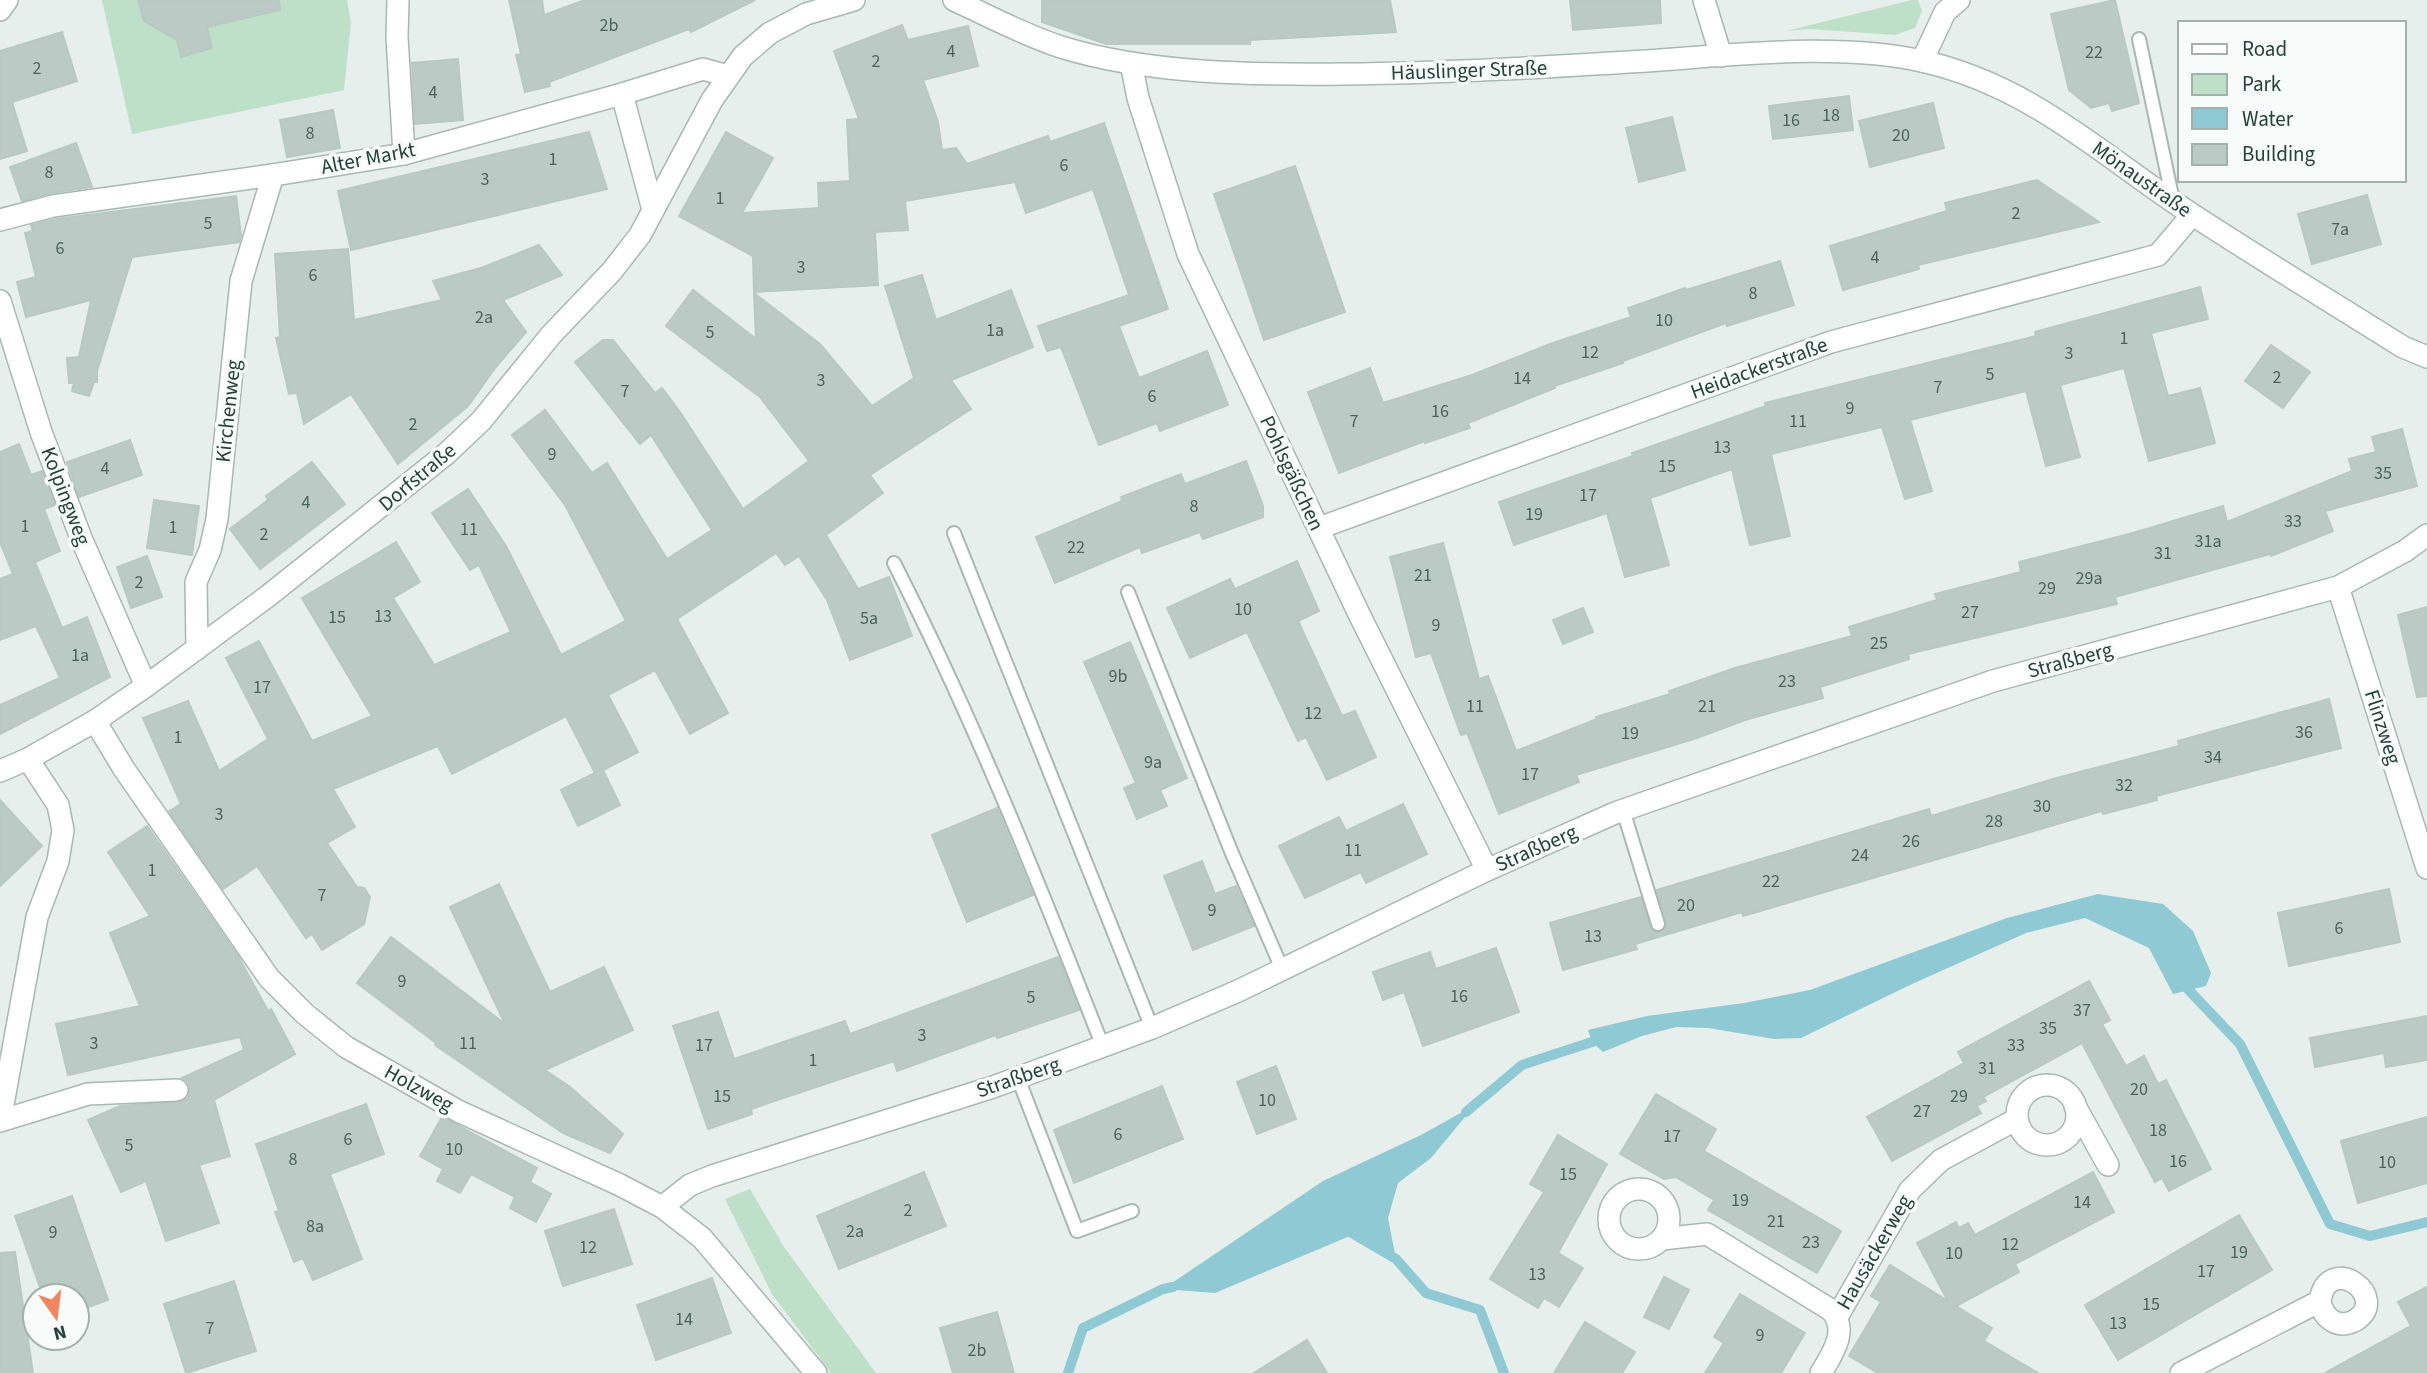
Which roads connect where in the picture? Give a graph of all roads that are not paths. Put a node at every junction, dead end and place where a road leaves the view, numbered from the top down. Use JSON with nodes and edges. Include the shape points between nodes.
{"nodes":[{"id":1,"x":7,"y":0,"type":"edge"},
{"id":2,"x":398,"y":0,"type":"edge"},
{"id":3,"x":854,"y":0,"type":"edge"},
{"id":4,"x":954,"y":0,"type":"edge"},
{"id":5,"x":1703,"y":0,"type":"edge"},
{"id":6,"x":1959,"y":0,"type":"edge"},
{"id":7,"x":808,"y":7,"type":"edge"},
{"id":8,"x":0,"y":10,"type":"edge"},
{"id":9,"x":2139,"y":38,"type":"dead end"},
{"id":10,"x":1721,"y":56,"type":"junction"},
{"id":11,"x":1922,"y":61,"type":"junction"},
{"id":12,"x":1131,"y":63,"type":"junction"},
{"id":13,"x":728,"y":76,"type":"junction"},
{"id":14,"x":622,"y":94,"type":"junction"},
{"id":15,"x":404,"y":153,"type":"junction"},
{"id":16,"x":273,"y":175,"type":"junction"},
{"id":17,"x":2173,"y":201,"type":"junction"},
{"id":18,"x":653,"y":210,"type":"junction"},
{"id":19,"x":2192,"y":215,"type":"junction"},
{"id":20,"x":0,"y":220,"type":"edge"},
{"id":21,"x":0,"y":300,"type":"edge"},
{"id":22,"x":8,"y":351,"type":"edge"},
{"id":23,"x":2427,"y":357,"type":"edge"},
{"id":24,"x":1319,"y":528,"type":"junction"},
{"id":25,"x":954,"y":533,"type":"dead end"},
{"id":26,"x":2427,"y":535,"type":"edge"},
{"id":27,"x":894,"y":563,"type":"dead end"},
{"id":28,"x":2338,"y":587,"type":"junction"},
{"id":29,"x":1128,"y":592,"type":"dead end"},
{"id":30,"x":197,"y":649,"type":"junction"},
{"id":31,"x":146,"y":686,"type":"junction"},
{"id":32,"x":95,"y":721,"type":"junction"},
{"id":33,"x":28,"y":759,"type":"junction"},
{"id":34,"x":0,"y":771,"type":"edge"},
{"id":35,"x":1623,"y":810,"type":"junction"},
{"id":36,"x":2427,"y":868,"type":"edge"},
{"id":37,"x":1487,"y":870,"type":"junction"},
{"id":38,"x":1658,"y":924,"type":"dead end"},
{"id":39,"x":1282,"y":969,"type":"junction"},
{"id":40,"x":1152,"y":1028,"type":"junction"},
{"id":41,"x":1103,"y":1046,"type":"junction"},
{"id":42,"x":1018,"y":1078,"type":"junction"},
{"id":43,"x":177,"y":1090,"type":"dead end"},
{"id":44,"x":2075,"y":1106,"type":"junction"},
{"id":45,"x":2017,"y":1119,"type":"junction"},
{"id":46,"x":0,"y":1121,"type":"edge"},
{"id":47,"x":2108,"y":1165,"type":"dead end"},
{"id":48,"x":662,"y":1207,"type":"junction"},
{"id":49,"x":1132,"y":1212,"type":"dead end"},
{"id":50,"x":1662,"y":1239,"type":"dead end"},
{"id":51,"x":2320,"y":1301,"type":"dead end"},
{"id":52,"x":1836,"y":1317,"type":"junction"},
{"id":53,"x":816,"y":1373,"type":"edge"},
{"id":54,"x":1821,"y":1373,"type":"edge"},
{"id":55,"x":2181,"y":1373,"type":"edge"}],
"edges":[{"from":1,"to":8,"type":"street"},
{"from":2,"to":15,"type":"street"},
{"from":3,"to":7,"type":"street"},
{"from":4,"to":12,"type":"street","name":"Häuslinger Straße","via":[[1060,47]]},
{"from":5,"to":10,"type":"street"},
{"from":6,"to":11,"type":"street","via":[[1945,12]]},
{"from":7,"to":13,"type":"street","via":[[743,56]]},
{"from":9,"to":17,"type":"lane"},
{"from":10,"to":11,"type":"street","name":"Häuslinger Straße","via":[[1843,51]]},
{"from":10,"to":12,"type":"street","name":"Häuslinger Straße","via":[[1460,72],[1273,75]]},
{"from":11,"to":17,"type":"street","name":"Mönaustraße","via":[[2005,89],[2061,121]]},
{"from":12,"to":24,"type":"street","name":"Pohlsgäßchen","via":[[1188,254]]},
{"from":13,"to":14,"type":"street","name":"Alter Markt","via":[[703,69]]},
{"from":13,"to":18,"type":"street","name":"Dorfstraße"},
{"from":14,"to":15,"type":"street","name":"Alter Markt"},
{"from":14,"to":18,"type":"street"},
{"from":15,"to":16,"type":"street","name":"Alter Markt"},
{"from":16,"to":20,"type":"street","name":"Alter Markt","via":[[53,206]]},
{"from":16,"to":30,"type":"street","name":"Kirchenweg","via":[[241,281],[217,519],[196,582]]},
{"from":17,"to":19,"type":"street","name":"Mönaustraße"},
{"from":18,"to":30,"type":"street","name":"Dorfstraße","via":[[612,271],[551,335],[481,421],[393,497]]},
{"from":19,"to":23,"type":"street","name":"Mönaustraße","via":[[2403,347]]},
{"from":19,"to":24,"type":"street","name":"Heidackerstraße","via":[[2158,255],[1830,342]]},
{"from":21,"to":22,"type":"street","name":"Kolpingweg"},
{"from":22,"to":31,"type":"street","name":"Kolpingweg","via":[[81,538]]},
{"from":24,"to":37,"type":"street","name":"Pohlsgäßchen"},
{"from":25,"to":40,"type":"lane"},
{"from":26,"to":28,"type":"street","name":"Straßberg"},
{"from":27,"to":41,"type":"lane","via":[[935,644],[1017,833]]},
{"from":28,"to":35,"type":"street","name":"Straßberg","via":[[1993,681]]},
{"from":28,"to":36,"type":"street","name":"Flinzweg"},
{"from":29,"to":39,"type":"lane"},
{"from":30,"to":31,"type":"street","name":"Dorfstraße"},
{"from":31,"to":32,"type":"street","name":"Dorfstraße"},
{"from":32,"to":33,"type":"street","name":"Dorfstraße"},
{"from":32,"to":48,"type":"street","name":"Holzweg","via":[[269,978],[305,1014],[346,1047],[458,1111]]},
{"from":33,"to":34,"type":"street","name":"Dorfstraße"},
{"from":33,"to":46,"type":"street","via":[[58,805],[63,830],[58,861],[37,917]]},
{"from":35,"to":37,"type":"street","name":"Straßberg"},
{"from":35,"to":38,"type":"lane"},
{"from":37,"to":39,"type":"street","name":"Straßberg"},
{"from":39,"to":40,"type":"street","name":"Straßberg"},
{"from":40,"to":41,"type":"street","name":"Straßberg"},
{"from":41,"to":42,"type":"street","name":"Straßberg"},
{"from":42,"to":48,"type":"street","name":"Straßberg","via":[[712,1176]]},
{"from":42,"to":49,"type":"lane","via":[[1077,1231]]},
{"from":43,"to":46,"type":"street","via":[[88,1094]]},
{"from":44,"to":45,"type":"street","via":[[2064,1090],[2035,1087],[2020,1100]]},
{"from":44,"to":45,"type":"street","via":[[2077,1116],[2069,1135],[2052,1144],[2025,1136]]},
{"from":44,"to":47,"type":"street"},
{"from":45,"to":52,"type":"street","name":"Hausäckerweg","via":[[1941,1160],[1910,1190]]},
{"from":48,"to":53,"type":"street","name":"Holzweg","via":[[702,1238]]},
{"from":50,"to":52,"type":"street","name":"Hausäckerweg","via":[[1707,1234],[1821,1302]]},
{"from":51,"to":55,"type":"street"},
{"from":52,"to":54,"type":"street","name":"Hausäckerweg","via":[[1837,1343]]}]}
